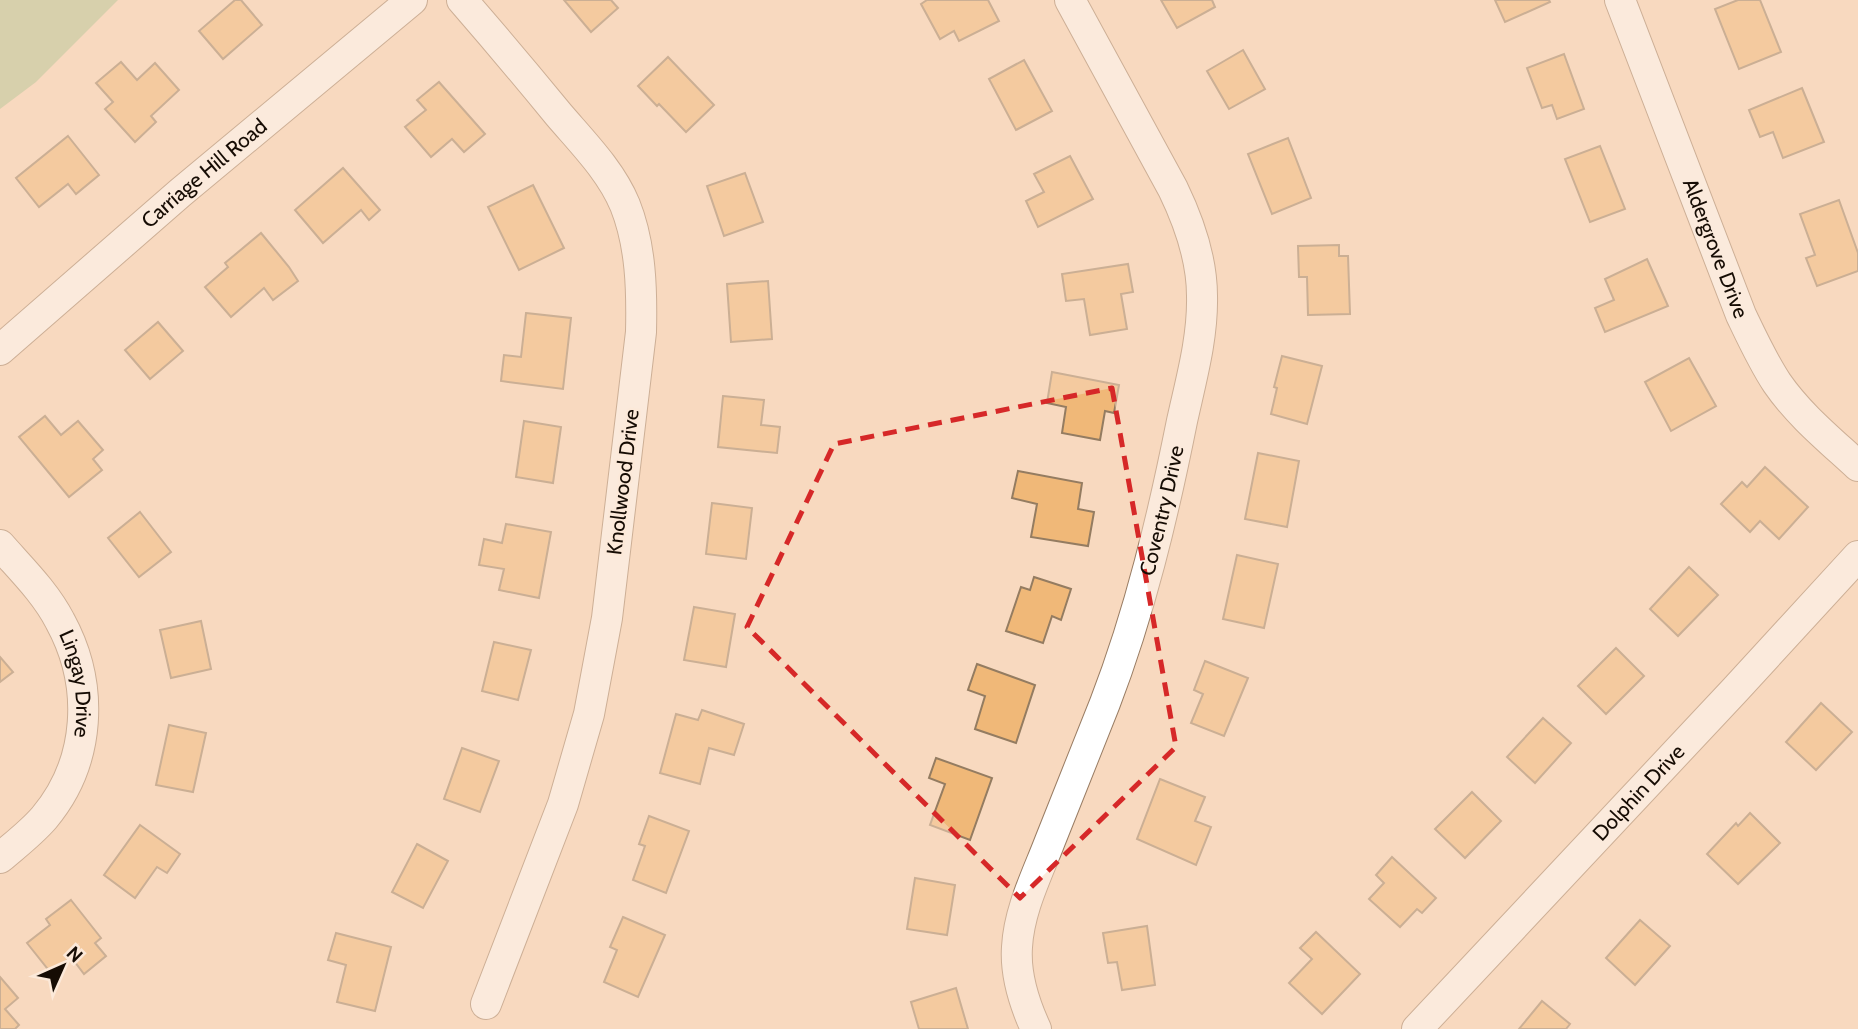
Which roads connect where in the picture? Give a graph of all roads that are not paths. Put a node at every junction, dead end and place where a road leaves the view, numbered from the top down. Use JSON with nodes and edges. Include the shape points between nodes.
{"nodes":[{"id":1,"x":412,"y":0,"type":"edge"},
{"id":2,"x":462,"y":0,"type":"edge"},
{"id":3,"x":1070,"y":0,"type":"edge"},
{"id":4,"x":1620,"y":0,"type":"edge"},
{"id":5,"x":0,"y":350,"type":"edge"},
{"id":6,"x":1858,"y":466,"type":"edge"},
{"id":7,"x":0,"y":545,"type":"edge"},
{"id":8,"x":1858,"y":556,"type":"edge"},
{"id":9,"x":0,"y":858,"type":"edge"},
{"id":10,"x":486,"y":1004,"type":"dead end"},
{"id":11,"x":1036,"y":1029,"type":"edge"},
{"id":12,"x":1417,"y":1029,"type":"edge"}],
"edges":[{"from":1,"to":5,"type":"street","name":"Carriage Hill Road"},
{"from":2,"to":10,"type":"street","name":"Knollwood Drive","via":[[615,184],[634,236],[642,296],[607,618],[589,714],[563,804]]},
{"from":3,"to":11,"type":"street","name":"Coventry Drive","via":[[1184,213],[1200,268],[1201,326],[1142,594],[1020,926],[1017,966]]},
{"from":4,"to":6,"type":"street","name":"Aldergrove Drive","via":[[1752,337],[1796,406]]},
{"from":7,"to":9,"type":"street","name":"Lingay Drive","via":[[60,620],[77,664],[84,707],[80,746],[65,787],[43,819]]},
{"from":8,"to":12,"type":"street","name":"Dolphin Drive"}]}
